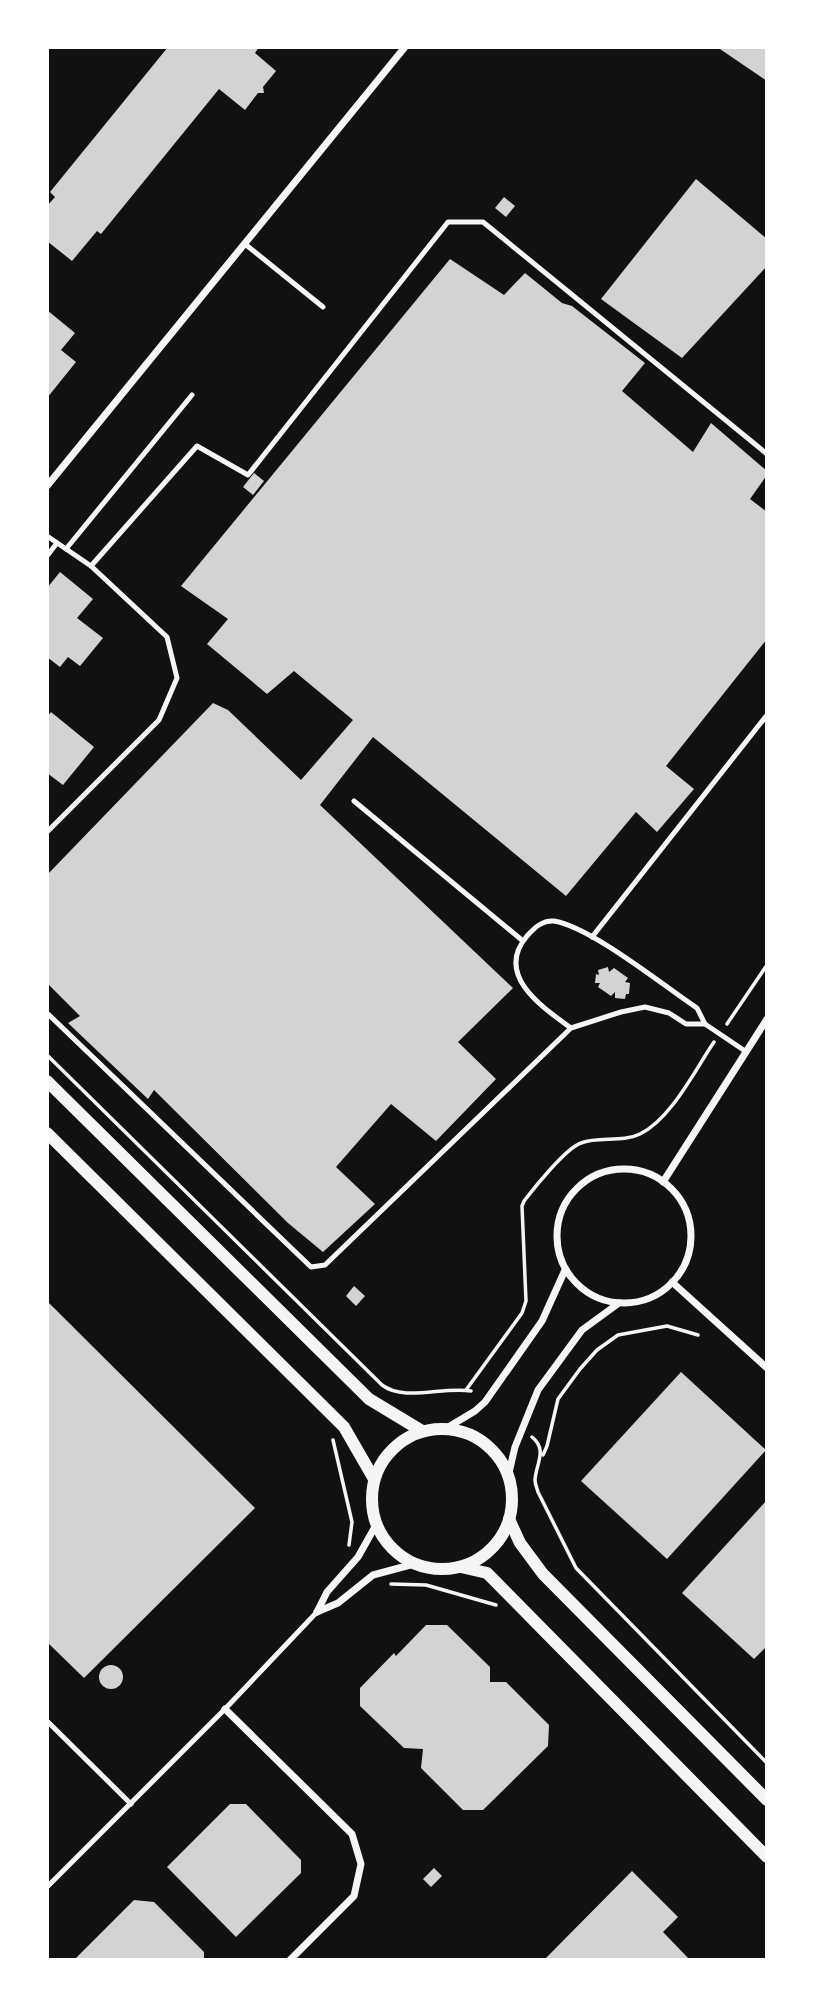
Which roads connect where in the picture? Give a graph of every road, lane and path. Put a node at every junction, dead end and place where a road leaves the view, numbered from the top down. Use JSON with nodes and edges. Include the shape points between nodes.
{"nodes":[{"id":1,"x":405,"y":47,"type":"edge"},
{"id":2,"x":244,"y":244,"type":"junction"},
{"id":3,"x":323,"y":307,"type":"dead end"},
{"id":4,"x":192,"y":395,"type":"dead end"},
{"id":5,"x":767,"y":454,"type":"edge"},
{"id":6,"x":47,"y":486,"type":"edge"},
{"id":7,"x":47,"y":536,"type":"edge"},
{"id":8,"x":57,"y":543,"type":"junction"},
{"id":9,"x":66,"y":549,"type":"junction"},
{"id":10,"x":47,"y":556,"type":"edge"},
{"id":11,"x":91,"y":566,"type":"junction"},
{"id":12,"x":767,"y":715,"type":"edge"},
{"id":13,"x":354,"y":801,"type":"dead end"},
{"id":14,"x":47,"y":832,"type":"edge"},
{"id":15,"x":592,"y":937,"type":"junction"},
{"id":16,"x":523,"y":941,"type":"junction"},
{"id":17,"x":767,"y":965,"type":"edge"},
{"id":18,"x":47,"y":1013,"type":"edge"},
{"id":19,"x":767,"y":1019,"type":"edge"},
{"id":20,"x":705,"y":1024,"type":"junction"},
{"id":21,"x":571,"y":1028,"type":"junction"},
{"id":22,"x":720,"y":1034,"type":"junction"},
{"id":23,"x":745,"y":1051,"type":"junction"},
{"id":24,"x":47,"y":1055,"type":"edge"},
{"id":25,"x":47,"y":1081,"type":"edge"},
{"id":26,"x":47,"y":1133,"type":"edge"},
{"id":27,"x":663,"y":1182,"type":"junction"},
{"id":28,"x":565,"y":1270,"type":"junction"},
{"id":29,"x":673,"y":1282,"type":"junction"},
{"id":30,"x":619,"y":1304,"type":"junction"},
{"id":31,"x":698,"y":1335,"type":"dead end"},
{"id":32,"x":767,"y":1368,"type":"edge"},
{"id":33,"x":445,"y":1429,"type":"junction"},
{"id":34,"x":422,"y":1432,"type":"junction"},
{"id":35,"x":532,"y":1437,"type":"dead end"},
{"id":36,"x":332,"y":1438,"type":"dead end"},
{"id":37,"x":542,"y":1456,"type":"junction"},
{"id":38,"x":509,"y":1476,"type":"junction"},
{"id":39,"x":374,"y":1479,"type":"junction"},
{"id":40,"x":509,"y":1519,"type":"junction"},
{"id":41,"x":376,"y":1525,"type":"junction"},
{"id":42,"x":349,"y":1546,"type":"dead end"},
{"id":43,"x":414,"y":1564,"type":"junction"},
{"id":44,"x":461,"y":1567,"type":"junction"},
{"id":45,"x":382,"y":1584,"type":"dead end"},
{"id":46,"x":502,"y":1607,"type":"dead end"},
{"id":47,"x":317,"y":1612,"type":"junction"},
{"id":48,"x":225,"y":1710,"type":"junction"},
{"id":49,"x":47,"y":1721,"type":"edge"},
{"id":50,"x":767,"y":1763,"type":"edge"},
{"id":51,"x":767,"y":1800,"type":"edge"},
{"id":52,"x":131,"y":1804,"type":"junction"},
{"id":53,"x":764,"y":1855,"type":"edge"},
{"id":54,"x":767,"y":1867,"type":"edge"},
{"id":55,"x":47,"y":1887,"type":"edge"},
{"id":56,"x":290,"y":1960,"type":"edge"}],
"edges":[{"from":1,"to":2,"type":"street"},
{"from":2,"to":3,"type":"lane"},
{"from":2,"to":6,"type":"street"},
{"from":4,"to":9,"type":"lane"},
{"from":5,"to":11,"type":"lane","via":[[483,222],[448,222],[248,475],[197,446]]},
{"from":7,"to":8,"type":"lane"},
{"from":8,"to":9,"type":"lane"},
{"from":8,"to":10,"type":"lane"},
{"from":9,"to":11,"type":"lane"},
{"from":11,"to":14,"type":"lane","via":[[167,637],[177,678],[159,720]]},
{"from":12,"to":15,"type":"lane"},
{"from":13,"to":16,"type":"lane"},
{"from":15,"to":16,"type":"lane","via":[[552,921],[542,922]]},
{"from":15,"to":20,"type":"lane","via":[[697,1008]]},
{"from":16,"to":21,"type":"lane","via":[[516,962],[520,982],[533,999]]},
{"from":17,"to":22,"type":"path"},
{"from":18,"to":21,"type":"lane","via":[[311,1267],[325,1265]]},
{"from":19,"to":23,"type":"street"},
{"from":20,"to":21,"type":"lane","via":[[686,1024],[669,1013],[645,1007]]},
{"from":20,"to":22,"type":"lane"},
{"from":22,"to":23,"type":"lane"},
{"from":22,"to":24,"type":"path","via":[[656,1122],[631,1137],[578,1144],[524,1201],[526,1301],[468,1390],[402,1394],[382,1385]]},
{"from":23,"to":27,"type":"street"},
{"from":25,"to":34,"type":"street","via":[[369,1399]]},
{"from":26,"to":39,"type":"street","via":[[344,1427]]},
{"from":27,"to":28,"type":"street","via":[[643,1171],[620,1169],[598,1174],[579,1186],[564,1204],[557,1226],[557,1249]]},
{"from":27,"to":29,"type":"street","via":[[679,1198],[691,1241]]},
{"from":28,"to":30,"type":"street","via":[[580,1287]]},
{"from":28,"to":33,"type":"street","via":[[542,1321],[485,1402]]},
{"from":29,"to":30,"type":"street","via":[[639,1302]]},
{"from":29,"to":32,"type":"street"},
{"from":30,"to":38,"type":"street","via":[[582,1330],[538,1390],[515,1447]]},
{"from":31,"to":37,"type":"path","via":[[667,1326],[618,1335],[597,1350],[558,1399]]},
{"from":33,"to":34,"type":"street"},
{"from":33,"to":38,"type":"street","via":[[473,1436],[490,1448]]},
{"from":34,"to":39,"type":"street","via":[[389,1452]]},
{"from":35,"to":37,"type":"path"},
{"from":36,"to":42,"type":"path","via":[[352,1522]]},
{"from":37,"to":50,"type":"path","via":[[535,1480],[538,1492],[576,1568]]},
{"from":38,"to":40,"type":"street"},
{"from":39,"to":41,"type":"street","via":[[371,1502]]},
{"from":40,"to":44,"type":"street","via":[[484,1556]]},
{"from":40,"to":51,"type":"street","via":[[543,1574]]},
{"from":41,"to":43,"type":"street","via":[[396,1553]]},
{"from":41,"to":47,"type":"street"},
{"from":43,"to":44,"type":"street","via":[[430,1569]]},
{"from":43,"to":47,"type":"street","via":[[373,1575],[338,1603]]},
{"from":44,"to":53,"type":"street","via":[[487,1573]]},
{"from":45,"to":46,"type":"path","via":[[426,1585]]},
{"from":47,"to":48,"type":"lane"},
{"from":48,"to":52,"type":"lane"},
{"from":48,"to":56,"type":"street","via":[[352,1834],[361,1864],[354,1896]]},
{"from":49,"to":52,"type":"lane"},
{"from":52,"to":55,"type":"lane"},
{"from":53,"to":54,"type":"street"}]}
